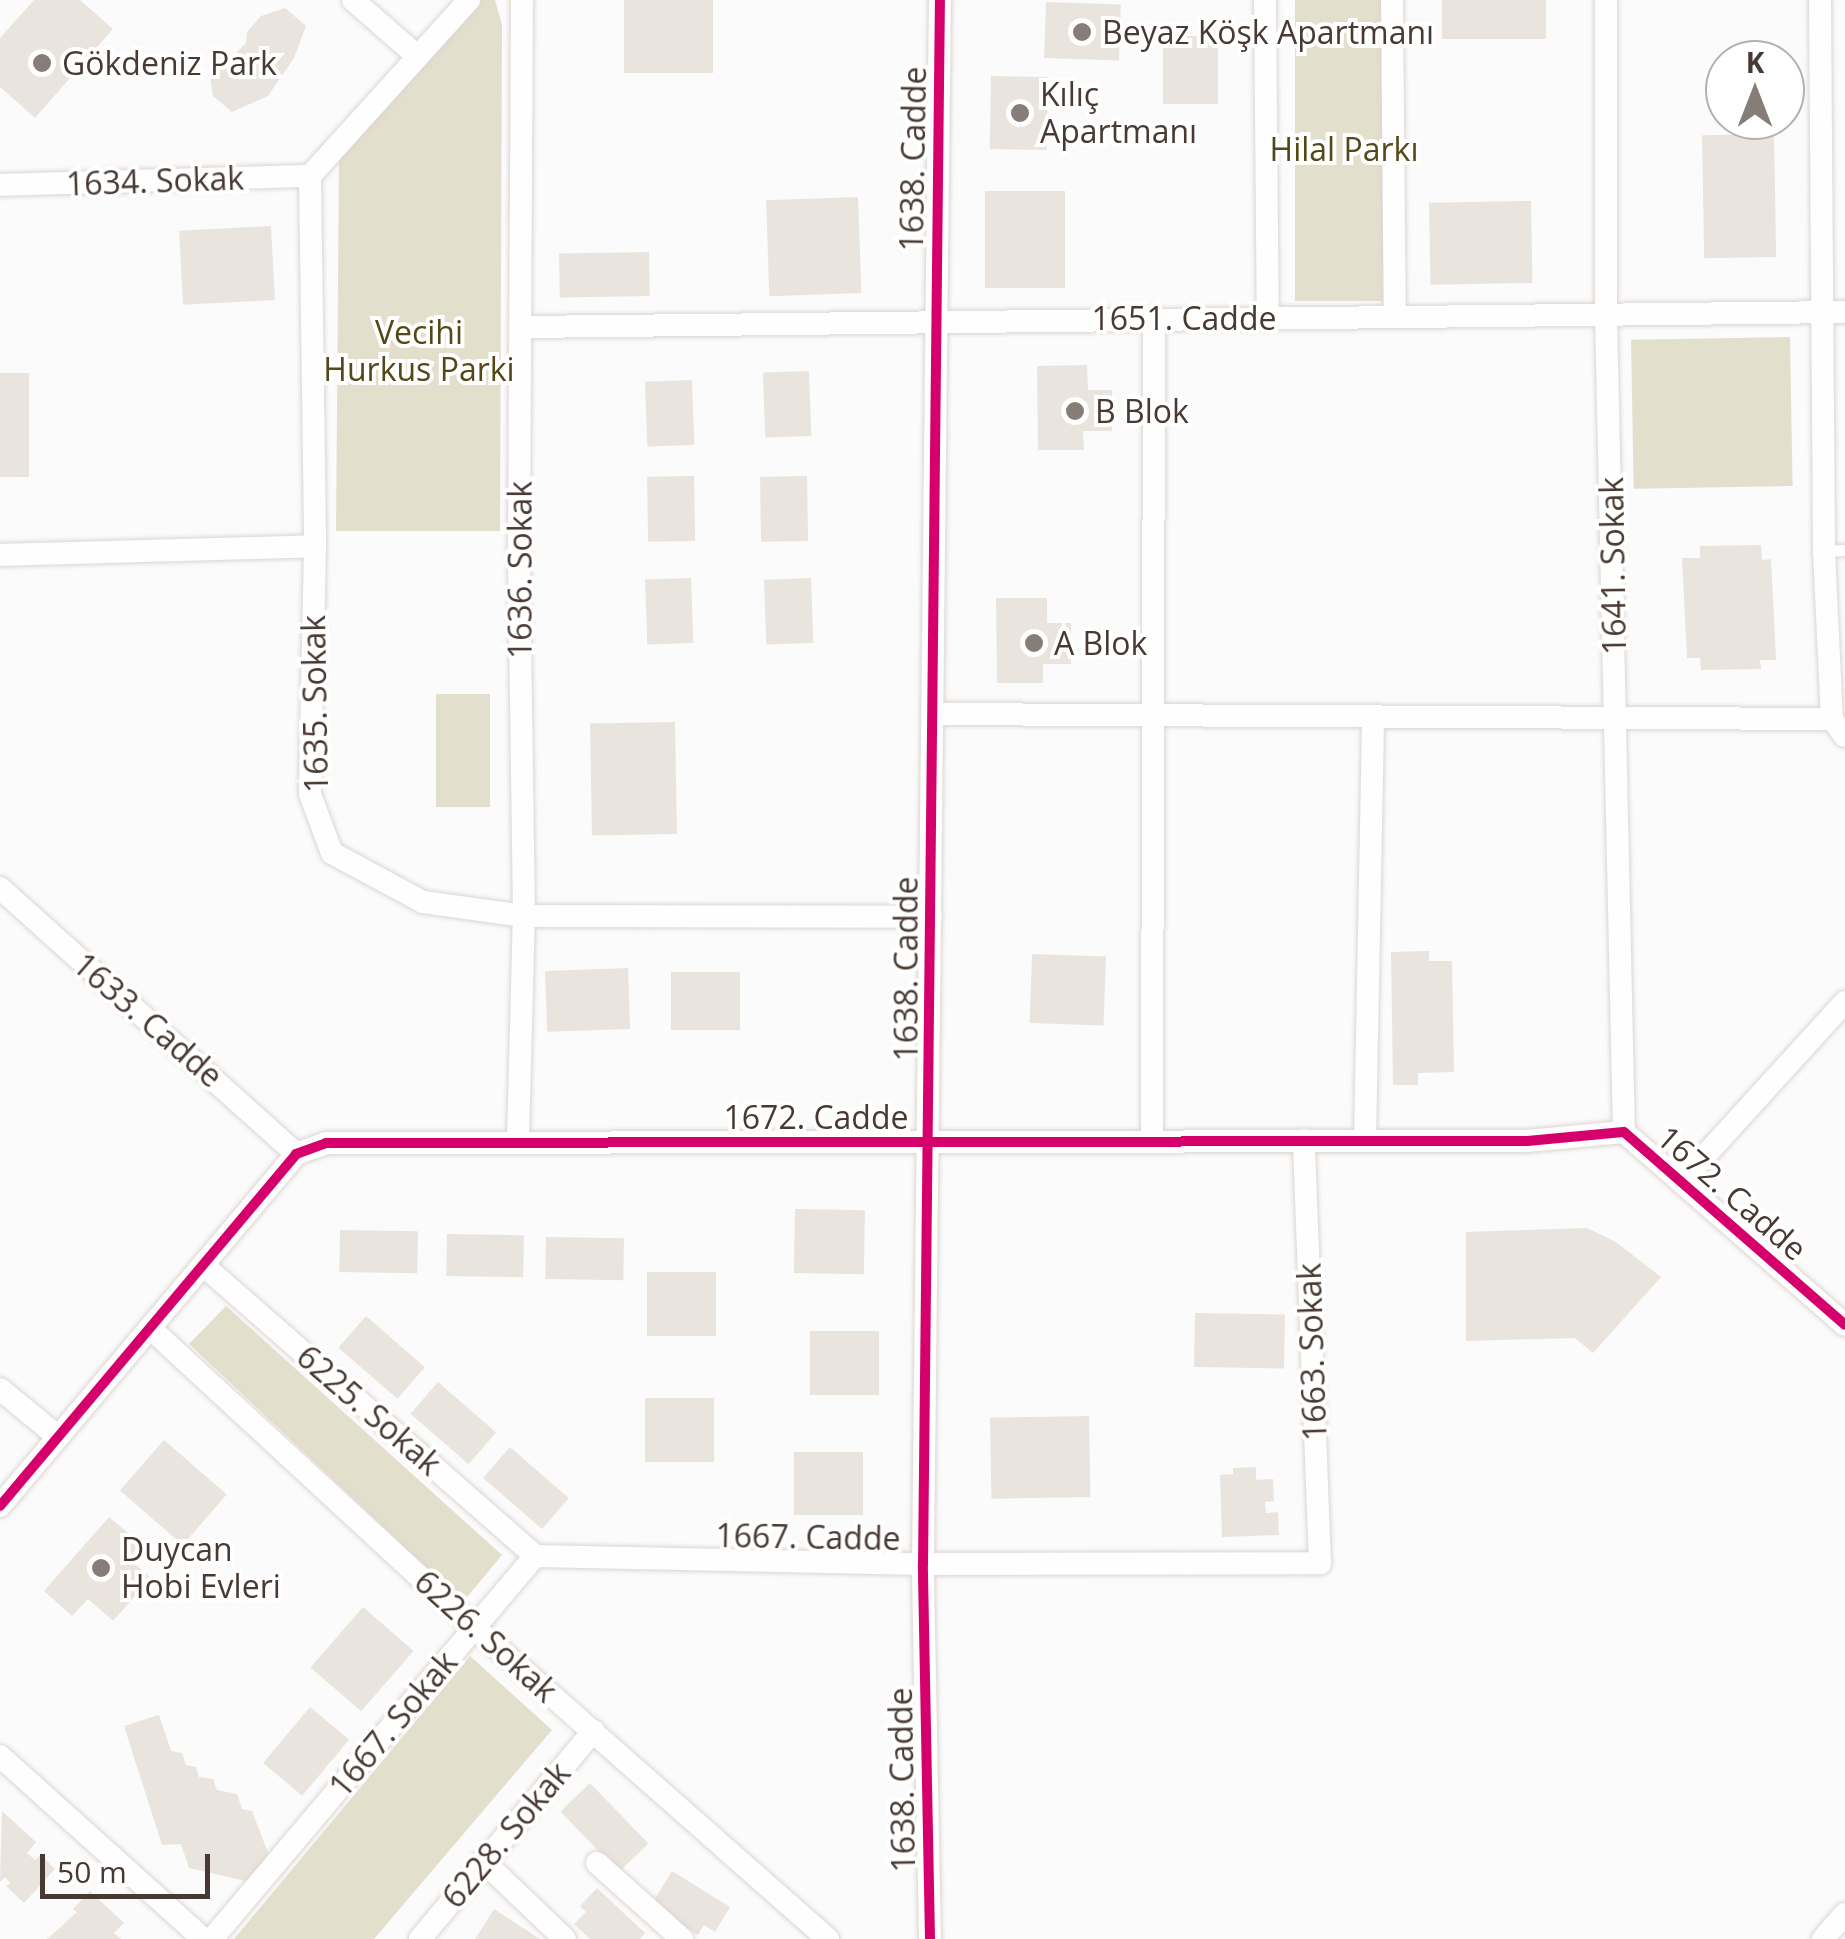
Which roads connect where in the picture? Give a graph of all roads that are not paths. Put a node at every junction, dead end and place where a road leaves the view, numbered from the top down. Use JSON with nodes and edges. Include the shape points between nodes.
{"nodes":[{"id":1,"x":353,"y":0,"type":"edge"},
{"id":2,"x":469,"y":0,"type":"edge"},
{"id":3,"x":522,"y":0,"type":"edge"},
{"id":4,"x":940,"y":0,"type":"edge"},
{"id":5,"x":1265,"y":0,"type":"edge"},
{"id":6,"x":1392,"y":0,"type":"edge"},
{"id":7,"x":1606,"y":0,"type":"edge"},
{"id":8,"x":1820,"y":0,"type":"edge"},
{"id":9,"x":416,"y":55,"type":"junction"},
{"id":10,"x":310,"y":176,"type":"junction"},
{"id":11,"x":0,"y":185,"type":"edge"},
{"id":12,"x":1833,"y":312,"type":"edge"},
{"id":13,"x":1606,"y":316,"type":"junction"},
{"id":14,"x":1395,"y":317,"type":"junction"},
{"id":15,"x":1154,"y":318,"type":"junction"},
{"id":16,"x":1268,"y":318,"type":"junction"},
{"id":17,"x":936,"y":320,"type":"junction"},
{"id":18,"x":522,"y":326,"type":"junction"},
{"id":19,"x":314,"y":546,"type":"junction"},
{"id":20,"x":1834,"y":550,"type":"edge"},
{"id":21,"x":0,"y":555,"type":"edge"},
{"id":22,"x":933,"y":714,"type":"junction"},
{"id":23,"x":1154,"y":718,"type":"junction"},
{"id":24,"x":1373,"y":718,"type":"junction"},
{"id":25,"x":1616,"y":718,"type":"junction"},
{"id":26,"x":1840,"y":727,"type":"edge"},
{"id":27,"x":0,"y":888,"type":"edge"},
{"id":28,"x":524,"y":916,"type":"junction"},
{"id":29,"x":931,"y":917,"type":"junction"},
{"id":30,"x":1845,"y":1002,"type":"edge"},
{"id":31,"x":1624,"y":1132,"type":"junction"},
{"id":32,"x":518,"y":1140,"type":"junction"},
{"id":33,"x":1152,"y":1140,"type":"junction"},
{"id":34,"x":1304,"y":1140,"type":"junction"},
{"id":35,"x":1365,"y":1140,"type":"junction"},
{"id":36,"x":930,"y":1142,"type":"junction"},
{"id":37,"x":296,"y":1154,"type":"junction"},
{"id":38,"x":1682,"y":1181,"type":"junction"},
{"id":39,"x":202,"y":1265,"type":"junction"},
{"id":40,"x":1845,"y":1326,"type":"edge"},
{"id":41,"x":150,"y":1328,"type":"junction"},
{"id":42,"x":0,"y":1388,"type":"edge"},
{"id":43,"x":57,"y":1436,"type":"junction"},
{"id":44,"x":0,"y":1506,"type":"edge"},
{"id":45,"x":536,"y":1556,"type":"junction"},
{"id":46,"x":1320,"y":1563,"type":"joint"},
{"id":47,"x":923,"y":1564,"type":"junction"},
{"id":48,"x":474,"y":1627,"type":"junction"},
{"id":49,"x":593,"y":1732,"type":"junction"},
{"id":50,"x":0,"y":1756,"type":"edge"},
{"id":51,"x":482,"y":1861,"type":"junction"},
{"id":52,"x":598,"y":1863,"type":"dead end"},
{"id":53,"x":1845,"y":1914,"type":"edge"},
{"id":54,"x":203,"y":1939,"type":"edge"},
{"id":55,"x":212,"y":1939,"type":"edge"},
{"id":56,"x":420,"y":1939,"type":"edge"},
{"id":57,"x":566,"y":1939,"type":"edge"},
{"id":58,"x":682,"y":1939,"type":"edge"},
{"id":59,"x":828,"y":1939,"type":"edge"},
{"id":60,"x":930,"y":1939,"type":"edge"},
{"id":61,"x":1823,"y":1939,"type":"edge"}],
"edges":[{"from":1,"to":9,"type":"street"},
{"from":2,"to":9,"type":"street"},
{"from":3,"to":18,"type":"street","name":"1636. Sokak"},
{"from":4,"to":17,"type":"street","name":"1638. Cadde"},
{"from":5,"to":16,"type":"street"},
{"from":6,"to":14,"type":"street"},
{"from":7,"to":13,"type":"street","name":"1641. Sokak"},
{"from":8,"to":12,"type":"street"},
{"from":9,"to":10,"type":"street"},
{"from":10,"to":11,"type":"street","name":"1634. Sokak"},
{"from":10,"to":19,"type":"street","name":"1635. Sokak"},
{"from":12,"to":13,"type":"street","name":"1651. Cadde"},
{"from":12,"to":20,"type":"street"},
{"from":13,"to":14,"type":"street","name":"1651. Cadde"},
{"from":13,"to":25,"type":"street","name":"1641. Sokak"},
{"from":14,"to":16,"type":"street","name":"1651. Cadde"},
{"from":15,"to":16,"type":"street","name":"1651. Cadde"},
{"from":15,"to":17,"type":"street","name":"1651. Cadde"},
{"from":15,"to":23,"type":"street"},
{"from":17,"to":18,"type":"street","name":"1651. Cadde"},
{"from":17,"to":22,"type":"street","name":"1638. Cadde"},
{"from":18,"to":28,"type":"street","name":"1636. Sokak"},
{"from":19,"to":21,"type":"street"},
{"from":19,"to":28,"type":"street","name":"1635. Sokak","via":[[310,794],[332,852],[423,902]]},
{"from":20,"to":26,"type":"street"},
{"from":22,"to":23,"type":"street"},
{"from":22,"to":29,"type":"street","name":"1638. Cadde"},
{"from":23,"to":24,"type":"street"},
{"from":23,"to":33,"type":"street"},
{"from":24,"to":25,"type":"street"},
{"from":24,"to":35,"type":"street"},
{"from":25,"to":26,"type":"street"},
{"from":25,"to":31,"type":"street","name":"1641. Sokak"},
{"from":27,"to":37,"type":"street","name":"1633. Cadde"},
{"from":28,"to":29,"type":"street","name":"1635. Sokak"},
{"from":28,"to":32,"type":"street","name":"1636. Sokak"},
{"from":29,"to":36,"type":"street","name":"1638. Cadde"},
{"from":30,"to":38,"type":"street"},
{"from":31,"to":35,"type":"street","name":"1672. Cadde","via":[[1527,1141]]},
{"from":31,"to":38,"type":"street","name":"1672. Cadde"},
{"from":32,"to":36,"type":"street","name":"1672. Cadde"},
{"from":32,"to":37,"type":"street","name":"1672. Cadde","via":[[326,1143]]},
{"from":33,"to":34,"type":"street","name":"1672. Cadde"},
{"from":33,"to":36,"type":"street","name":"1672. Cadde"},
{"from":34,"to":35,"type":"street","name":"1672. Cadde"},
{"from":34,"to":46,"type":"street","name":"1663. Sokak"},
{"from":36,"to":47,"type":"street","name":"1638. Cadde"},
{"from":37,"to":39,"type":"street"},
{"from":38,"to":40,"type":"street","name":"1672. Cadde"},
{"from":39,"to":41,"type":"street"},
{"from":39,"to":45,"type":"street","name":"6225. Sokak"},
{"from":41,"to":43,"type":"street"},
{"from":41,"to":48,"type":"street","name":"6226. Sokak"},
{"from":42,"to":43,"type":"street"},
{"from":43,"to":44,"type":"street"},
{"from":45,"to":47,"type":"street","name":"1667. Cadde"},
{"from":45,"to":48,"type":"street","name":"1667. Sokak"},
{"from":46,"to":47,"type":"street","name":"1667. Cadde"},
{"from":47,"to":60,"type":"street","name":"1638. Cadde"},
{"from":48,"to":49,"type":"street","name":"6226. Sokak"},
{"from":48,"to":55,"type":"street","name":"1667. Sokak"},
{"from":49,"to":51,"type":"street","name":"6228. Sokak"},
{"from":49,"to":59,"type":"street","name":"6226. Sokak"},
{"from":50,"to":54,"type":"street"},
{"from":51,"to":56,"type":"street","name":"6228. Sokak"},
{"from":51,"to":57,"type":"street"},
{"from":52,"to":58,"type":"street"},
{"from":53,"to":61,"type":"street"}]}
